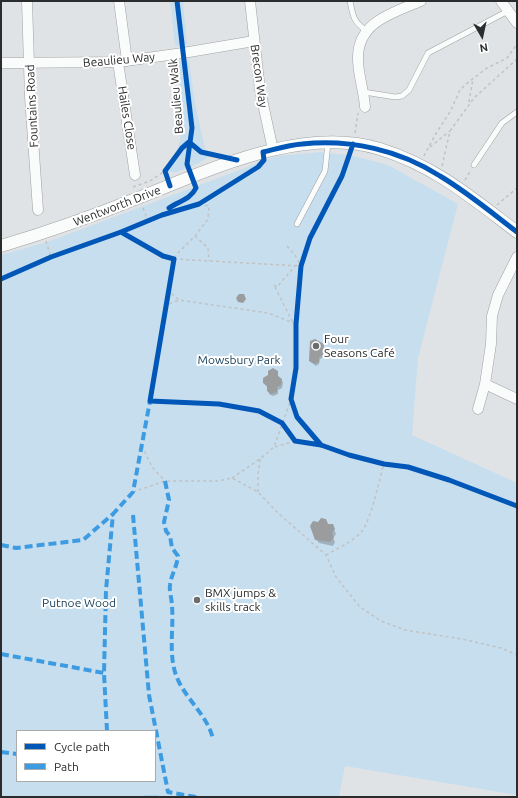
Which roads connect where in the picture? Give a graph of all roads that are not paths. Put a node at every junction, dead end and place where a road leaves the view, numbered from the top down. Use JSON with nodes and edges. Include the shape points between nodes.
{"nodes":[{"id":1,"x":28,"y":1,"type":"edge"},
{"id":2,"x":119,"y":1,"type":"edge"},
{"id":3,"x":250,"y":1,"type":"edge"},
{"id":4,"x":350,"y":1,"type":"edge"},
{"id":5,"x":420,"y":1,"type":"edge"},
{"id":6,"x":500,"y":1,"type":"edge"},
{"id":7,"x":508,"y":11,"type":"junction"},
{"id":8,"x":517,"y":23,"type":"edge"},
{"id":9,"x":366,"y":30,"type":"junction"},
{"id":10,"x":254,"y":41,"type":"junction"},
{"id":11,"x":123,"y":61,"type":"junction"},
{"id":12,"x":1,"y":63,"type":"edge"},
{"id":13,"x":29,"y":64,"type":"junction"},
{"id":14,"x":364,"y":92,"type":"junction"},
{"id":15,"x":365,"y":107,"type":"road end"},
{"id":16,"x":517,"y":112,"type":"edge"},
{"id":17,"x":328,"y":142,"type":"junction"},
{"id":18,"x":273,"y":150,"type":"junction"},
{"id":19,"x":474,"y":165,"type":"road end"},
{"id":20,"x":135,"y":174,"type":"road end"},
{"id":21,"x":38,"y":210,"type":"dead end"},
{"id":22,"x":297,"y":224,"type":"dead end"},
{"id":23,"x":517,"y":232,"type":"edge"},
{"id":24,"x":1,"y":246,"type":"edge"},
{"id":25,"x":517,"y":256,"type":"edge"},
{"id":26,"x":485,"y":384,"type":"junction"},
{"id":27,"x":517,"y":399,"type":"edge"},
{"id":28,"x":478,"y":409,"type":"dead end"}],
"edges":[{"from":1,"to":13,"type":"street","name":"Fountains Road"},
{"from":2,"to":11,"type":"street","name":"Hailes Close"},
{"from":3,"to":10,"type":"street","name":"Brecon Way"},
{"from":4,"to":9,"type":"lane","via":[[353,16],[358,25]]},
{"from":5,"to":9,"type":"street","via":[[376,21]]},
{"from":6,"to":7,"type":"street"},
{"from":7,"to":8,"type":"street"},
{"from":7,"to":14,"type":"lane","via":[[428,53],[409,90],[402,96]]},
{"from":9,"to":14,"type":"street","via":[[359,45],[358,58]]},
{"from":10,"to":11,"type":"street","name":"Beaulieu Way"},
{"from":10,"to":18,"type":"street","name":"Brecon Way","via":[[260,90]]},
{"from":11,"to":13,"type":"street","name":"Beaulieu Way"},
{"from":11,"to":20,"type":"street","name":"Hailes Close"},
{"from":12,"to":13,"type":"street","name":"Beaulieu Way"},
{"from":13,"to":21,"type":"street","name":"Fountains Road"},
{"from":14,"to":15,"type":"street"},
{"from":16,"to":19,"type":"lane","via":[[502,123]]},
{"from":17,"to":18,"type":"street","name":"Wentworth Drive"},
{"from":17,"to":22,"type":"lane","via":[[326,171]]},
{"from":17,"to":23,"type":"street","name":"Wentworth Drive","via":[[379,149],[419,165],[460,189]]},
{"from":18,"to":24,"type":"street","name":"Wentworth Drive","via":[[236,160],[170,186],[137,195],[44,234]]},
{"from":25,"to":26,"type":"street","via":[[498,295],[492,316]]},
{"from":26,"to":27,"type":"street"},
{"from":26,"to":28,"type":"street"}]}
